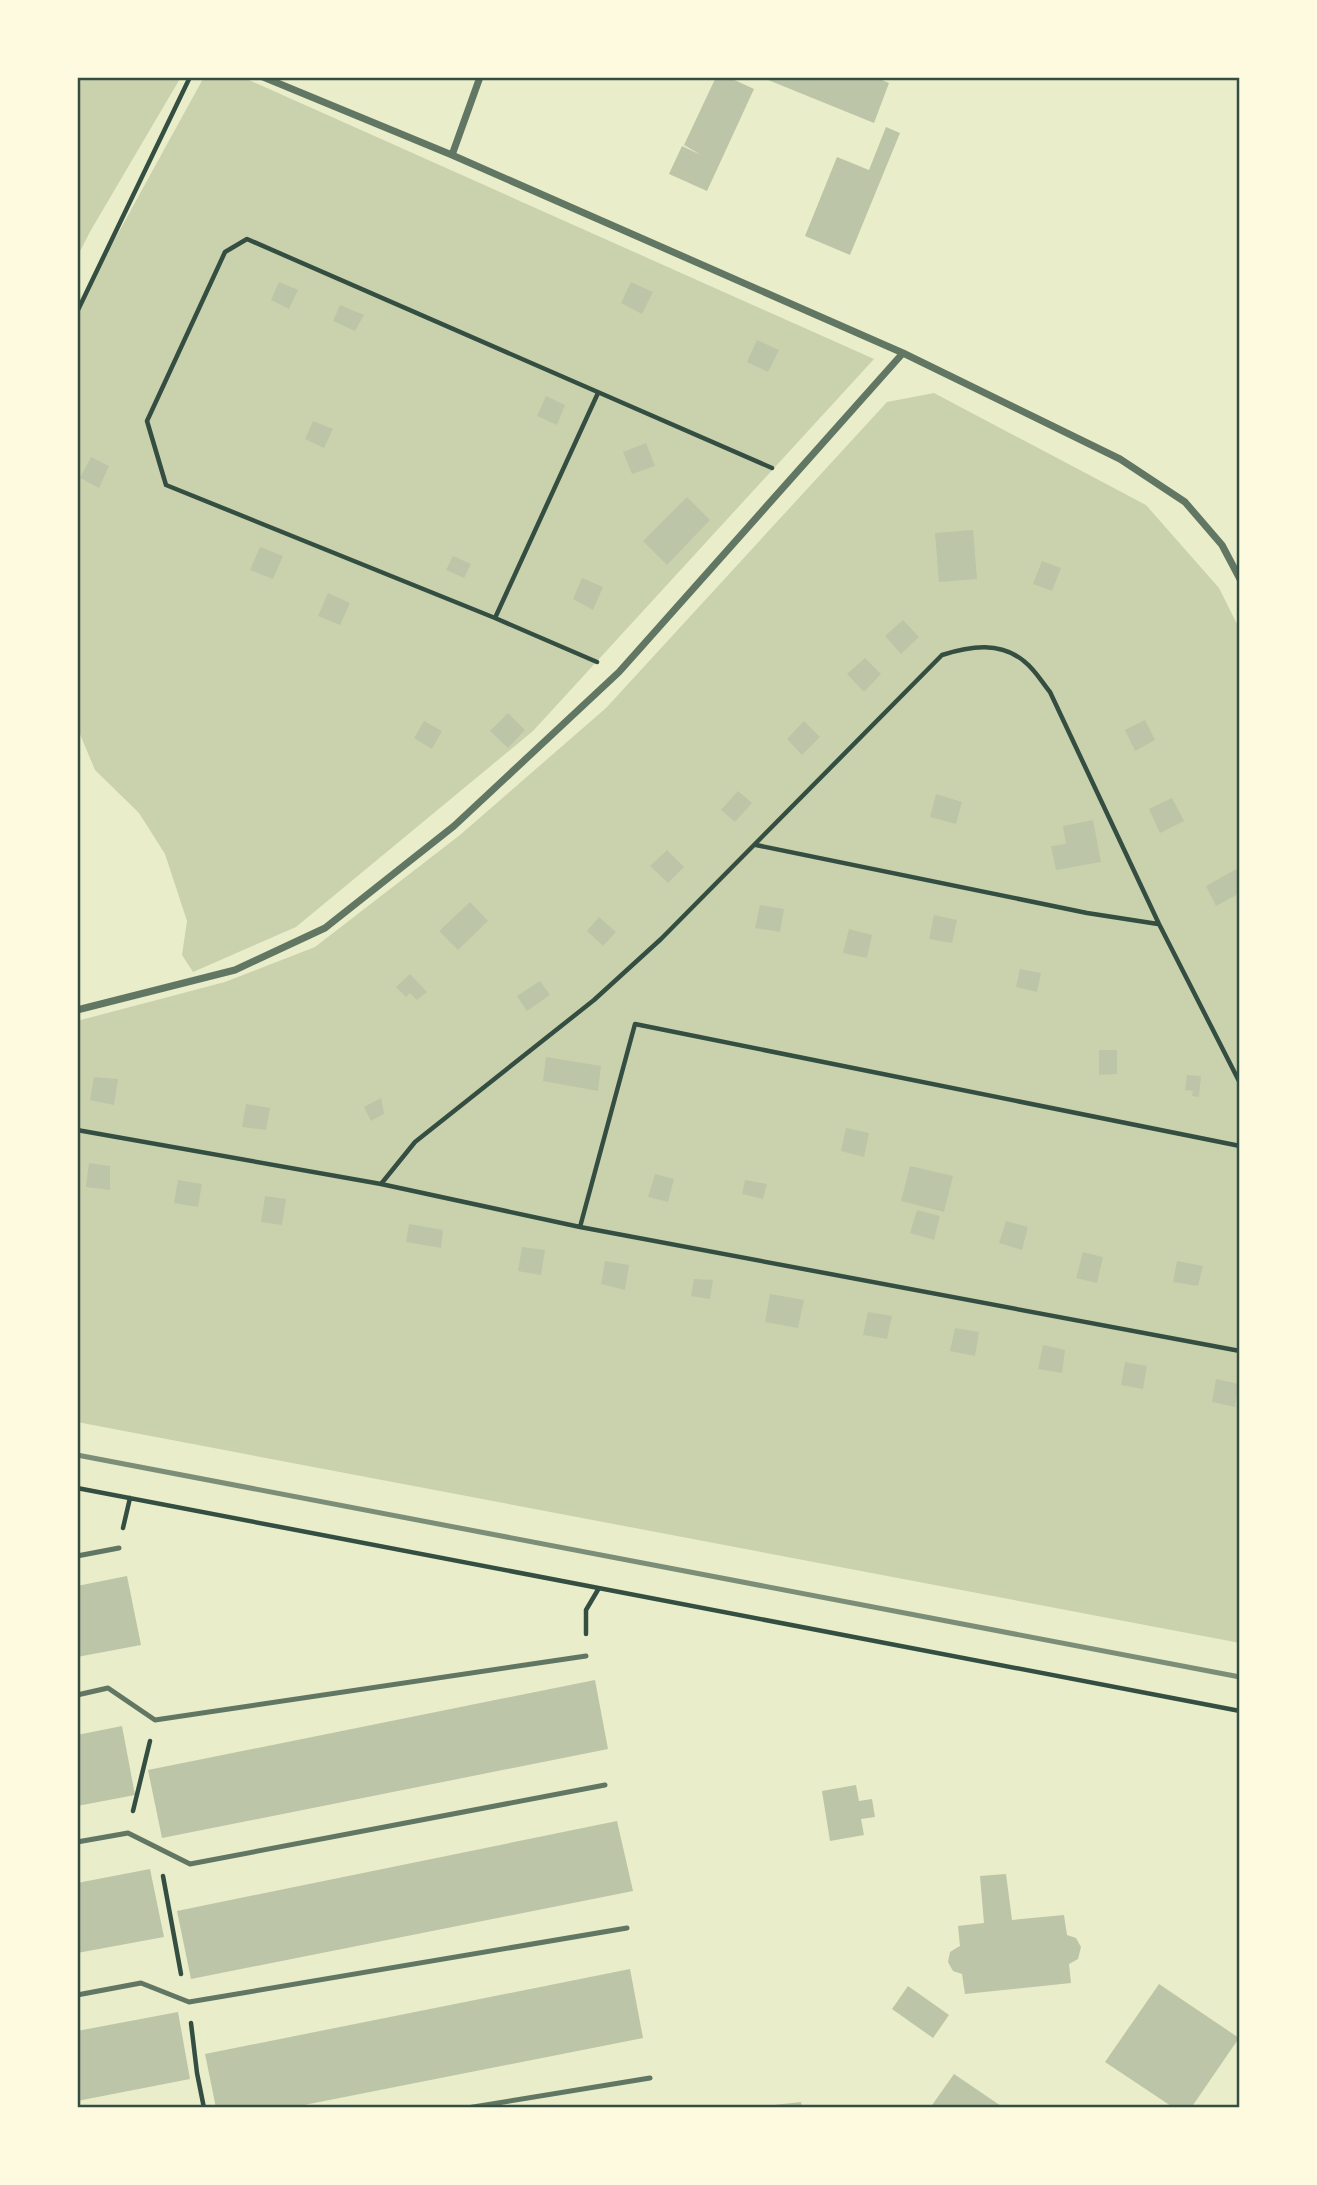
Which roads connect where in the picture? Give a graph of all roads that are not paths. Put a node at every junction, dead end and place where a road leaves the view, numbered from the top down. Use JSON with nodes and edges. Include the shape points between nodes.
{"nodes":[{"id":1,"x":263,"y":77,"type":"edge"},
{"id":2,"x":480,"y":77,"type":"edge"},
{"id":3,"x":452,"y":155,"type":"junction"},
{"id":4,"x":903,"y":353,"type":"junction"},
{"id":5,"x":1240,"y":579,"type":"edge"},
{"id":6,"x":77,"y":1010,"type":"edge"},
{"id":7,"x":119,"y":1548,"type":"dead end"},
{"id":8,"x":77,"y":1556,"type":"edge"},
{"id":9,"x":586,"y":1656,"type":"road end"},
{"id":10,"x":77,"y":1695,"type":"edge"},
{"id":11,"x":605,"y":1785,"type":"dead end"},
{"id":12,"x":77,"y":1842,"type":"edge"},
{"id":13,"x":627,"y":1928,"type":"dead end"},
{"id":14,"x":77,"y":1995,"type":"edge"},
{"id":15,"x":650,"y":2078,"type":"dead end"},
{"id":16,"x":467,"y":2108,"type":"edge"}],
"edges":[{"from":1,"to":3,"type":"street"},
{"from":2,"to":3,"type":"street"},
{"from":3,"to":4,"type":"street"},
{"from":4,"to":5,"type":"street","via":[[1120,459],[1185,502],[1222,545]]},
{"from":4,"to":6,"type":"street","via":[[619,672],[454,826],[325,928],[235,970]]},
{"from":7,"to":8,"type":"lane"},
{"from":9,"to":10,"type":"lane","via":[[155,1720],[108,1688]]},
{"from":11,"to":12,"type":"lane","via":[[190,1864],[128,1833]]},
{"from":13,"to":14,"type":"lane","via":[[189,2002],[141,1983]]},
{"from":15,"to":16,"type":"lane"}]}
